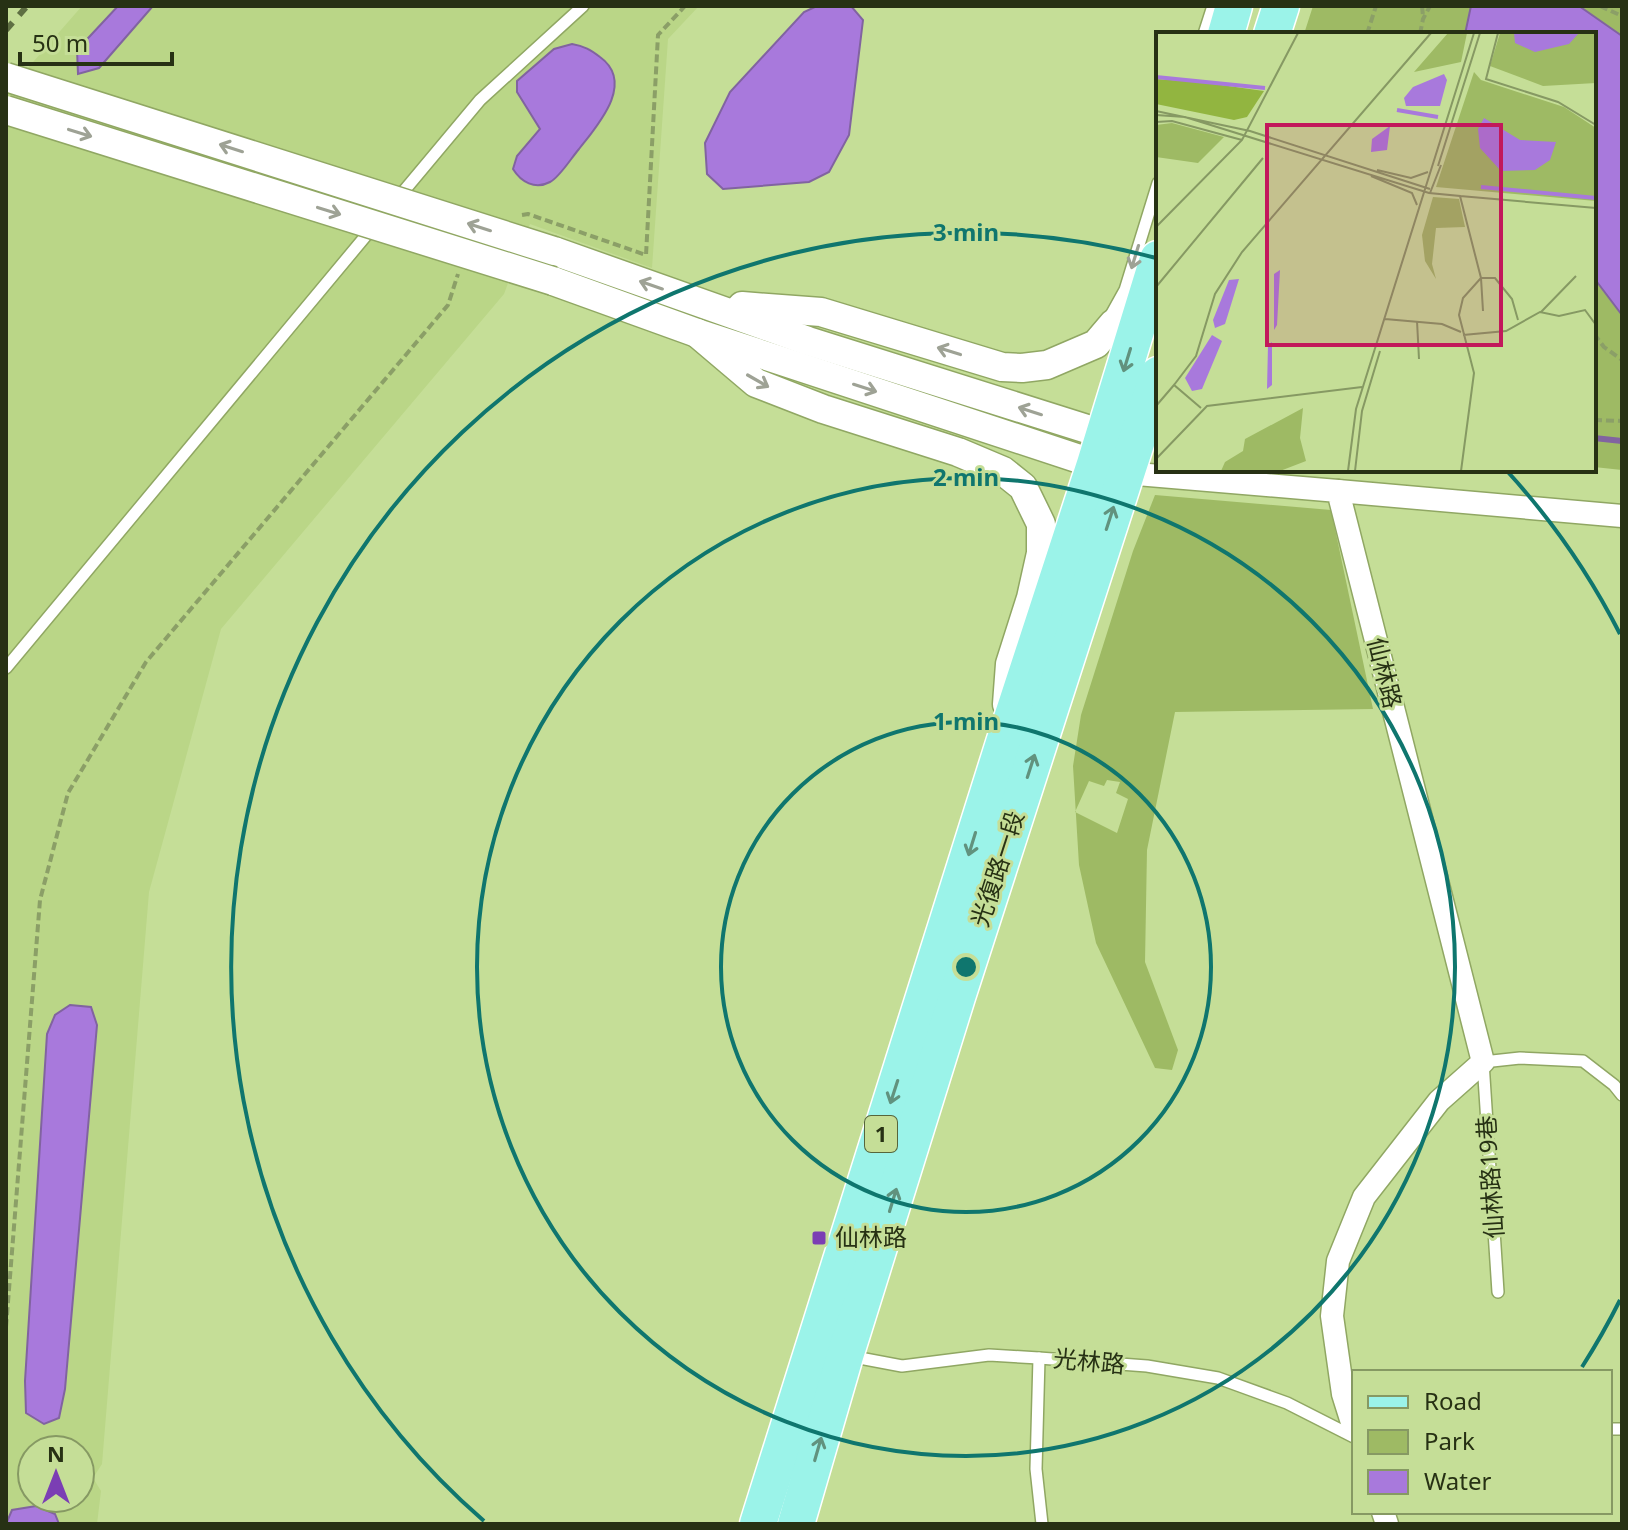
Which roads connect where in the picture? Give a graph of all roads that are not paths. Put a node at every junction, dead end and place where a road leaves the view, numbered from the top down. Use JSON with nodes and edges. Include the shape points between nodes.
{"nodes":[{"id":1,"x":583,"y":6,"type":"edge"},
{"id":2,"x":1213,"y":6,"type":"edge"},
{"id":3,"x":1234,"y":6,"type":"edge"},
{"id":4,"x":1281,"y":6,"type":"edge"},
{"id":5,"x":1205,"y":32,"type":"edge"},
{"id":6,"x":1227,"y":32,"type":"edge"},
{"id":7,"x":1273,"y":32,"type":"edge"},
{"id":8,"x":6,"y":77,"type":"edge"},
{"id":9,"x":6,"y":110,"type":"edge"},
{"id":10,"x":1156,"y":189,"type":"edge"},
{"id":11,"x":390,"y":208,"type":"dead end"},
{"id":12,"x":380,"y":220,"type":"dead end"},
{"id":13,"x":1156,"y":266,"type":"edge"},
{"id":14,"x":700,"y":302,"type":"junction"},
{"id":15,"x":1145,"y":303,"type":"junction"},
{"id":16,"x":697,"y":333,"type":"junction"},
{"id":17,"x":1096,"y":344,"type":"junction"},
{"id":18,"x":1156,"y":379,"type":"edge"},
{"id":19,"x":1122,"y":450,"type":"junction"},
{"id":20,"x":1156,"y":456,"type":"edge"},
{"id":21,"x":1238,"y":472,"type":"edge"},
{"id":22,"x":1338,"y":491,"type":"junction"},
{"id":23,"x":1622,"y":516,"type":"edge"},
{"id":24,"x":6,"y":668,"type":"edge"},
{"id":25,"x":1004,"y":743,"type":"junction"},
{"id":26,"x":1483,"y":1062,"type":"junction"},
{"id":27,"x":1622,"y":1095,"type":"edge"},
{"id":28,"x":1498,"y":1292,"type":"dead end"},
{"id":29,"x":830,"y":1350,"type":"junction"},
{"id":30,"x":1039,"y":1358,"type":"junction"},
{"id":31,"x":1352,"y":1423,"type":"edge"},
{"id":32,"x":1352,"y":1436,"type":"edge"},
{"id":33,"x":758,"y":1524,"type":"edge"},
{"id":34,"x":796,"y":1524,"type":"edge"},
{"id":35,"x":1042,"y":1524,"type":"edge"}],
"edges":[{"from":1,"to":11,"type":"lane","via":[[480,100]]},
{"from":2,"to":5,"type":"lane"},
{"from":3,"to":6,"type":"main road"},
{"from":4,"to":7,"type":"main road"},
{"from":14,"to":8,"type":"street","one_way":true,"bridge":true},
{"from":9,"to":16,"type":"street","one_way":true,"bridge":true,"via":[[553,281]]},
{"from":10,"to":17,"type":"lane","one_way":true,"via":[[1125,290]]},
{"from":12,"to":24,"type":"lane"},
{"from":13,"to":15,"type":"main road"},
{"from":17,"to":14,"type":"street","one_way":true,"via":[[1047,365],[1002,367],[821,312]]},
{"from":19,"to":14,"type":"street","one_way":true},
{"from":15,"to":17,"type":"street","via":[[1113,324]]},
{"from":15,"to":19,"type":"main road","one_way":true},
{"from":16,"to":19,"type":"street","one_way":true},
{"from":16,"to":25,"type":"street","one_way":true,"via":[[756,383],[958,452],[1003,471],[1023,487],[1041,524],[1041,553],[1010,664]]},
{"from":18,"to":19,"type":"main road"},
{"from":19,"to":20,"type":"street"},
{"from":19,"to":25,"type":"main road","number":"1"},
{"from":29,"to":19,"type":"main road","name":"光復路一段","number":"1","one_way":true,"via":[[957,997]]},
{"from":21,"to":22,"type":"street"},
{"from":22,"to":23,"type":"street"},
{"from":22,"to":26,"type":"street","name":"仙林路"},
{"from":25,"to":29,"type":"main road","name":"光復路一段","number":"1","one_way":true},
{"from":26,"to":27,"type":"lane","via":[[1583,1061]]},
{"from":26,"to":28,"type":"lane","name":"仙林路19巷"},
{"from":26,"to":31,"type":"street","via":[[1439,1101],[1364,1197],[1338,1261],[1332,1316]]},
{"from":29,"to":30,"type":"lane","name":"光林路","via":[[902,1366],[989,1355]]},
{"from":29,"to":33,"type":"main road","name":"光復路一段","number":"1"},
{"from":34,"to":29,"type":"main road","name":"光復路一段","number":"1","one_way":true},
{"from":30,"to":32,"type":"lane","name":"光林路","via":[[1147,1366],[1218,1378],[1287,1403]]},
{"from":30,"to":35,"type":"lane","via":[[1036,1469]]}]}
